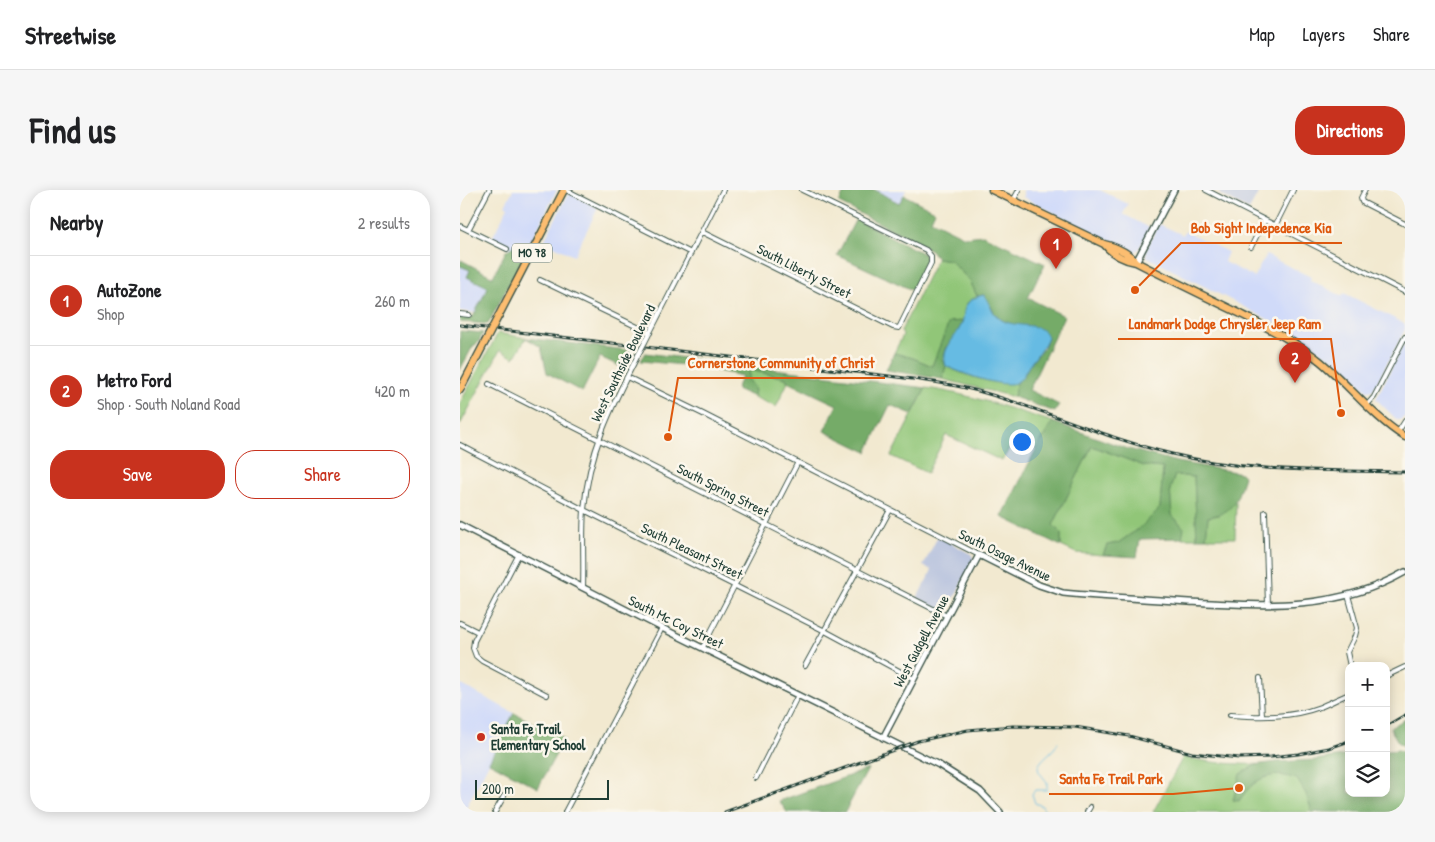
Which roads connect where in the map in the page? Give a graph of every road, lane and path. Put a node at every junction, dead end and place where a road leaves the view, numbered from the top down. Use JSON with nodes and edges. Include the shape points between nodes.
{"nodes":[{"id":1,"x":489,"y":190,"type":"edge"},
{"id":2,"x":565,"y":190,"type":"edge"},
{"id":3,"x":723,"y":190,"type":"edge"},
{"id":4,"x":802,"y":190,"type":"edge"},
{"id":5,"x":992,"y":190,"type":"edge"},
{"id":6,"x":1019,"y":190,"type":"edge"},
{"id":7,"x":1174,"y":190,"type":"edge"},
{"id":8,"x":1206,"y":190,"type":"edge"},
{"id":9,"x":1294,"y":190,"type":"edge"},
{"id":10,"x":1365,"y":190,"type":"edge"},
{"id":11,"x":1013,"y":201,"type":"junction"},
{"id":12,"x":1264,"y":221,"type":"junction"},
{"id":13,"x":1405,"y":224,"type":"edge"},
{"id":14,"x":460,"y":226,"type":"edge"},
{"id":15,"x":1274,"y":226,"type":"junction"},
{"id":16,"x":468,"y":230,"type":"junction"},
{"id":17,"x":702,"y":232,"type":"junction"},
{"id":18,"x":1251,"y":247,"type":"dead end"},
{"id":19,"x":507,"y":249,"type":"dead end"},
{"id":20,"x":691,"y":253,"type":"junction"},
{"id":21,"x":1136,"y":262,"type":"junction"},
{"id":22,"x":540,"y":280,"type":"dead end"},
{"id":23,"x":1405,"y":292,"type":"edge"},
{"id":24,"x":460,"y":314,"type":"edge"},
{"id":25,"x":469,"y":314,"type":"dead end"},
{"id":26,"x":650,"y":333,"type":"junction"},
{"id":27,"x":1405,"y":337,"type":"edge"},
{"id":28,"x":627,"y":377,"type":"junction"},
{"id":29,"x":489,"y":384,"type":"dead end"},
{"id":30,"x":460,"y":390,"type":"edge"},
{"id":31,"x":1367,"y":405,"type":"junction"},
{"id":32,"x":1405,"y":421,"type":"edge"},
{"id":33,"x":1398,"y":432,"type":"junction"},
{"id":34,"x":1405,"y":437,"type":"edge"},
{"id":35,"x":598,"y":440,"type":"junction"},
{"id":36,"x":460,"y":445,"type":"edge"},
{"id":37,"x":798,"y":462,"type":"junction"},
{"id":38,"x":584,"y":510,"type":"junction"},
{"id":39,"x":890,"y":510,"type":"junction"},
{"id":40,"x":1265,"y":512,"type":"dead end"},
{"id":41,"x":460,"y":525,"type":"edge"},
{"id":42,"x":766,"y":525,"type":"junction"},
{"id":43,"x":519,"y":554,"type":"junction"},
{"id":44,"x":979,"y":555,"type":"junction"},
{"id":45,"x":857,"y":571,"type":"junction"},
{"id":46,"x":1405,"y":572,"type":"edge"},
{"id":47,"x":735,"y":585,"type":"junction"},
{"id":48,"x":583,"y":588,"type":"junction"},
{"id":49,"x":1348,"y":595,"type":"junction"},
{"id":50,"x":1268,"y":605,"type":"junction"},
{"id":51,"x":947,"y":616,"type":"junction"},
{"id":52,"x":460,"y":623,"type":"edge"},
{"id":53,"x":662,"y":628,"type":"junction"},
{"id":54,"x":826,"y":631,"type":"junction"},
{"id":55,"x":478,"y":632,"type":"junction"},
{"id":56,"x":702,"y":647,"type":"junction"},
{"id":57,"x":1349,"y":662,"type":"edge"},
{"id":58,"x":805,"y":666,"type":"dead end"},
{"id":59,"x":1405,"y":667,"type":"edge"},
{"id":60,"x":1390,"y":674,"type":"edge"},
{"id":61,"x":1260,"y":678,"type":"dead end"},
{"id":62,"x":914,"y":679,"type":"junction"},
{"id":63,"x":547,"y":695,"type":"dead end"},
{"id":64,"x":798,"y":696,"type":"junction"},
{"id":65,"x":1345,"y":696,"type":"edge"},
{"id":66,"x":1230,"y":715,"type":"dead end"},
{"id":67,"x":1262,"y":716,"type":"junction"},
{"id":68,"x":883,"y":738,"type":"junction"},
{"id":69,"x":756,"y":778,"type":"dead end"},
{"id":70,"x":504,"y":796,"type":"dead end"},
{"id":71,"x":1090,"y":807,"type":"dead end"},
{"id":72,"x":495,"y":812,"type":"edge"},
{"id":73,"x":565,"y":812,"type":"edge"},
{"id":74,"x":1000,"y":812,"type":"edge"},
{"id":75,"x":1087,"y":812,"type":"edge"}],
"edges":[{"from":1,"to":16,"type":"street"},
{"from":2,"to":20,"type":"street"},
{"from":2,"to":30,"type":"main road","number":"MO 78","bridge":true},
{"from":3,"to":17,"type":"street","name":"West Southside Boulevard"},
{"from":4,"to":17,"type":"street","name":"South Liberty Street","via":[[926,250],[931,256],[931,263],[898,329]]},
{"from":5,"to":11,"type":"main road"},
{"from":6,"to":11,"type":"street"},
{"from":7,"to":21,"type":"street"},
{"from":8,"to":12,"type":"street"},
{"from":9,"to":15,"type":"street"},
{"from":10,"to":13,"type":"street","via":[[1361,201]]},
{"from":11,"to":21,"type":"main road","via":[[1115,247]]},
{"from":12,"to":15,"type":"street"},
{"from":12,"to":18,"type":"street"},
{"from":14,"to":16,"type":"street"},
{"from":15,"to":23,"type":"street"},
{"from":16,"to":19,"type":"street"},
{"from":17,"to":20,"type":"street","name":"West Southside Boulevard"},
{"from":20,"to":26,"type":"street","name":"West Southside Boulevard"},
{"from":21,"to":31,"type":"main road","via":[[1292,342],[1320,361]]},
{"from":22,"to":26,"type":"street"},
{"from":24,"to":25,"type":"street"},
{"from":26,"to":28,"type":"street","name":"West Southside Boulevard","bridge":true},
{"from":27,"to":31,"type":"street"},
{"from":28,"to":35,"type":"street","name":"West Southside Boulevard"},
{"from":28,"to":37,"type":"street","name":"South Osage Avenue"},
{"from":29,"to":35,"type":"street","name":"South Spring Street"},
{"from":31,"to":33,"type":"main road"},
{"from":32,"to":33,"type":"street"},
{"from":33,"to":34,"type":"main road"},
{"from":35,"to":38,"type":"street","name":"West Southside Boulevard"},
{"from":35,"to":42,"type":"street","name":"South Spring Street"},
{"from":36,"to":38,"type":"street","name":"South Pleasant Street"},
{"from":37,"to":39,"type":"street","name":"South Osage Avenue"},
{"from":37,"to":42,"type":"street"},
{"from":38,"to":47,"type":"street","name":"South Pleasant Street"},
{"from":38,"to":48,"type":"street","name":"West Southside Boulevard"},
{"from":39,"to":44,"type":"street","name":"South Osage Avenue"},
{"from":39,"to":45,"type":"street"},
{"from":40,"to":50,"type":"street"},
{"from":41,"to":43,"type":"street","name":"South Mc Coy Street"},
{"from":42,"to":45,"type":"street","name":"South Spring Street"},
{"from":42,"to":47,"type":"street"},
{"from":43,"to":48,"type":"street","name":"South Mc Coy Street"},
{"from":43,"to":55,"type":"street"},
{"from":44,"to":50,"type":"street","name":"South Osage Avenue","via":[[1039,585],[1063,593]]},
{"from":44,"to":51,"type":"street","name":"West Gudgell Avenue"},
{"from":45,"to":51,"type":"street","name":"South Spring Street"},
{"from":45,"to":54,"type":"street"},
{"from":46,"to":49,"type":"street","name":"South Osage Avenue"},
{"from":47,"to":54,"type":"street","name":"South Pleasant Street"},
{"from":47,"to":56,"type":"street"},
{"from":48,"to":53,"type":"street","name":"South Mc Coy Street"},
{"from":49,"to":50,"type":"street","name":"South Osage Avenue","via":[[1312,603]]},
{"from":49,"to":57,"type":"street","via":[[1357,628],[1347,652]]},
{"from":51,"to":62,"type":"street","name":"West Gudgell Avenue"},
{"from":52,"to":55,"type":"street"},
{"from":53,"to":56,"type":"street","name":"South Mc Coy Street"},
{"from":53,"to":73,"type":"street"},
{"from":54,"to":58,"type":"street"},
{"from":54,"to":62,"type":"street","name":"South Pleasant Street"},
{"from":55,"to":63,"type":"street","via":[[473,648],[477,658]]},
{"from":56,"to":64,"type":"street","name":"South Mc Coy Street"},
{"from":59,"to":60,"type":"street"},
{"from":61,"to":67,"type":"street"},
{"from":62,"to":68,"type":"street","name":"West Gudgell Avenue"},
{"from":64,"to":68,"type":"street","name":"South Mc Coy Street"},
{"from":64,"to":69,"type":"street"},
{"from":65,"to":67,"type":"street","via":[[1319,708],[1291,715]]},
{"from":66,"to":67,"type":"street"},
{"from":68,"to":74,"type":"street","name":"South Mc Coy Street","via":[[947,770],[980,791]]},
{"from":70,"to":72,"type":"street"},
{"from":71,"to":75,"type":"street"}]}
